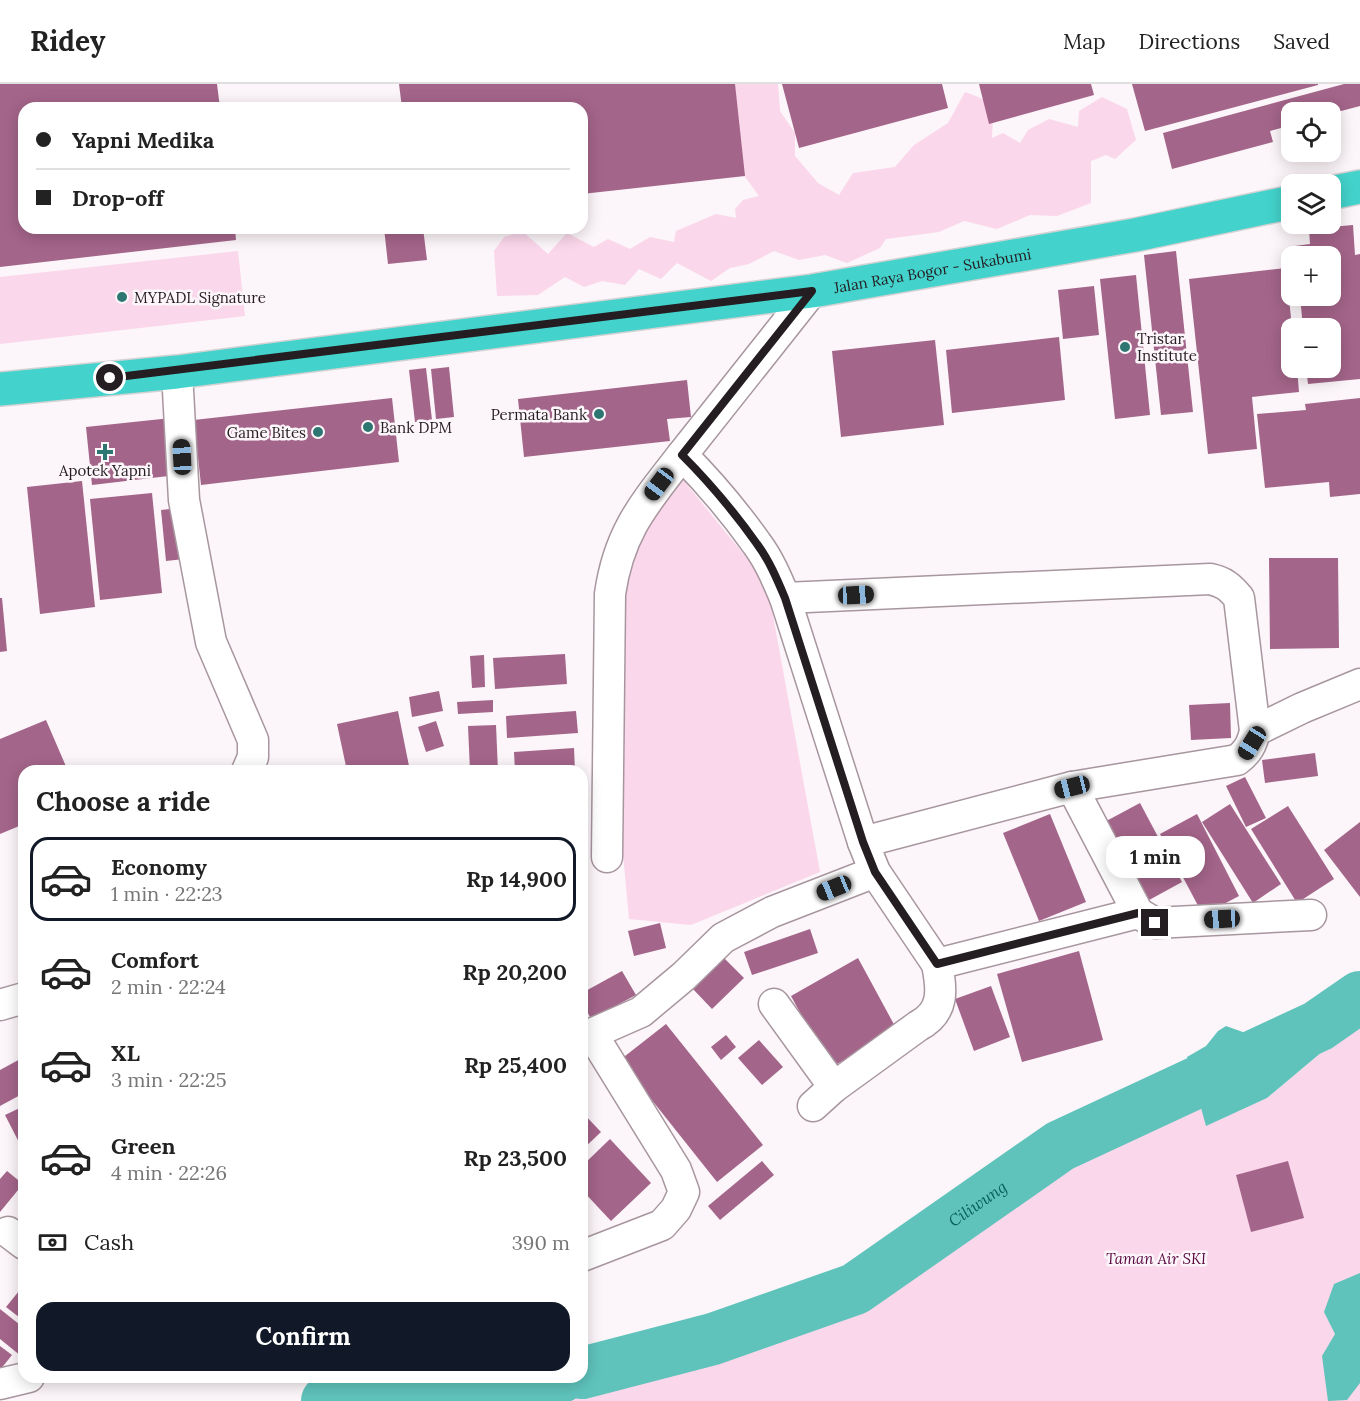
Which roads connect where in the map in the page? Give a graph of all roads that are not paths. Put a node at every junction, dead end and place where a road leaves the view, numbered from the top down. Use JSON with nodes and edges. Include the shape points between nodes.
{"nodes":[{"id":1,"x":1360,"y":187,"type":"edge"},
{"id":2,"x":1341,"y":191,"type":"edge"},
{"id":3,"x":1281,"y":203,"type":"edge"},
{"id":4,"x":812,"y":291,"type":"junction"},
{"id":5,"x":177,"y":372,"type":"junction"},
{"id":6,"x":0,"y":389,"type":"edge"},
{"id":7,"x":682,"y":455,"type":"junction"},
{"id":8,"x":785,"y":598,"type":"junction"},
{"id":9,"x":1360,"y":684,"type":"edge"},
{"id":10,"x":1256,"y":730,"type":"junction"},
{"id":11,"x":250,"y":765,"type":"edge"},
{"id":12,"x":1072,"y":787,"type":"junction"},
{"id":13,"x":863,"y":842,"type":"junction"},
{"id":14,"x":607,"y":856,"type":"dead end"},
{"id":15,"x":875,"y":872,"type":"junction"},
{"id":16,"x":1138,"y":913,"type":"junction"},
{"id":17,"x":1311,"y":915,"type":"dead end"},
{"id":18,"x":937,"y":964,"type":"junction"},
{"id":19,"x":18,"y":1000,"type":"edge"},
{"id":20,"x":774,"y":1004,"type":"dead end"},
{"id":21,"x":0,"y":1005,"type":"edge"},
{"id":22,"x":588,"y":1036,"type":"edge"},
{"id":23,"x":588,"y":1038,"type":"edge"},
{"id":24,"x":588,"y":1255,"type":"edge"},
{"id":25,"x":18,"y":1380,"type":"edge"},
{"id":26,"x":0,"y":1384,"type":"edge"}],
"edges":[{"from":1,"to":2,"type":"highway"},
{"from":3,"to":4,"type":"highway","name":"Jalan Raya Bogor - Sukabumi","via":[[1135,235]]},
{"from":4,"to":5,"type":"highway","name":"Jalan Raya Bogor - Sukabumi"},
{"from":4,"to":7,"type":"street"},
{"from":5,"to":6,"type":"highway","name":"Jalan Raya Bogor - Sukabumi"},
{"from":5,"to":11,"type":"street","via":[[184,500],[211,642],[253,740]]},
{"from":7,"to":8,"type":"street","via":[[758,544]]},
{"from":7,"to":14,"type":"street","via":[[637,514],[613,570]]},
{"from":8,"to":10,"type":"street","via":[[1222,581],[1239,598]]},
{"from":8,"to":13,"type":"street"},
{"from":9,"to":10,"type":"street"},
{"from":10,"to":12,"type":"street","via":[[1249,748],[1237,760]]},
{"from":12,"to":13,"type":"street"},
{"from":12,"to":16,"type":"street"},
{"from":13,"to":15,"type":"street"},
{"from":15,"to":18,"type":"street"},
{"from":15,"to":22,"type":"street","via":[[772,912],[723,938],[641,1012]]},
{"from":16,"to":17,"type":"street","via":[[1155,923]]},
{"from":16,"to":18,"type":"street"},
{"from":18,"to":20,"type":"street","via":[[942,990],[929,1020],[824,1097]]},
{"from":19,"to":21,"type":"street"},
{"from":23,"to":24,"type":"street","via":[[676,1170],[684,1192],[662,1226]]},
{"from":25,"to":26,"type":"street"}]}
